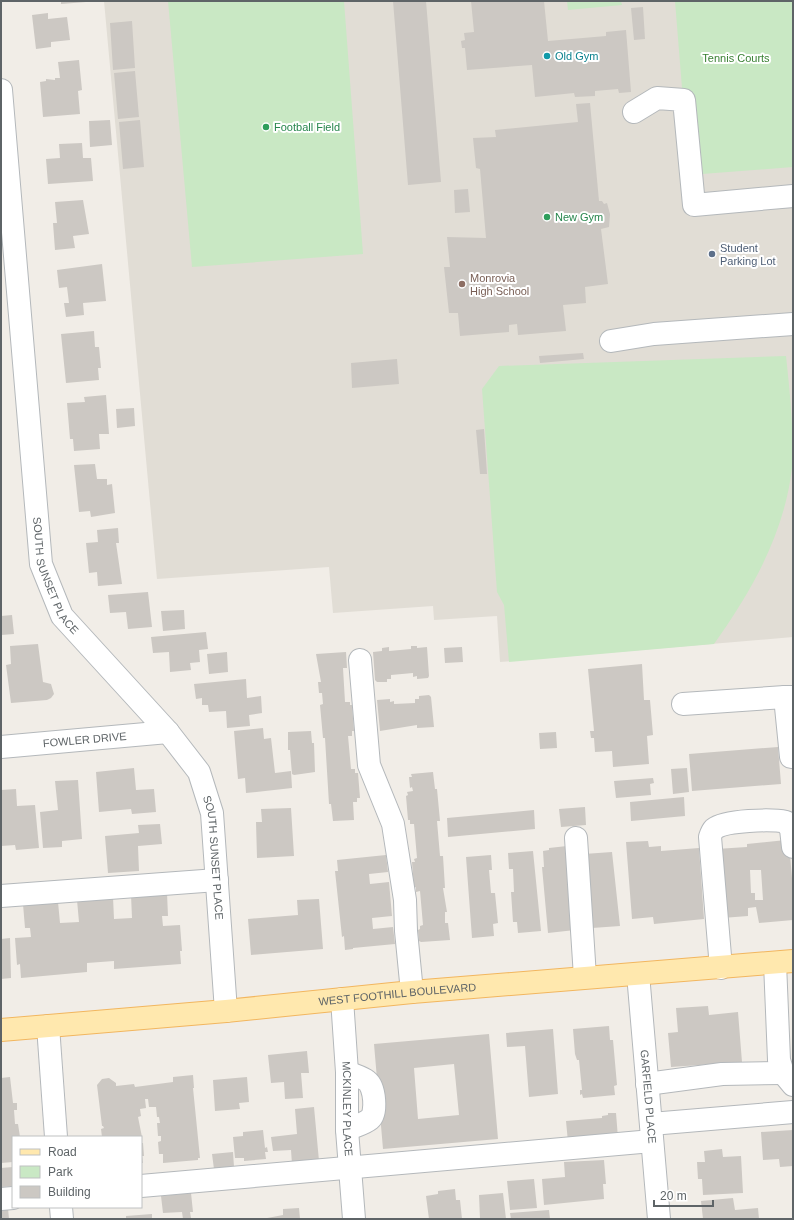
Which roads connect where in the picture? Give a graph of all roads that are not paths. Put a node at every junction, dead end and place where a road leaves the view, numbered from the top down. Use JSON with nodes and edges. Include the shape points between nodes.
{"nodes":[{"id":1,"x":1,"y":90,"type":"edge"},
{"id":2,"x":634,"y":112,"type":"dead end"},
{"id":3,"x":793,"y":196,"type":"edge"},
{"id":4,"x":793,"y":324,"type":"edge"},
{"id":5,"x":611,"y":342,"type":"dead end"},
{"id":6,"x":360,"y":660,"type":"dead end"},
{"id":7,"x":789,"y":697,"type":"edge"},
{"id":8,"x":683,"y":704,"type":"dead end"},
{"id":9,"x":168,"y":732,"type":"junction"},
{"id":10,"x":1,"y":747,"type":"edge"},
{"id":11,"x":793,"y":757,"type":"edge"},
{"id":12,"x":576,"y":838,"type":"dead end"},
{"id":13,"x":792,"y":838,"type":"edge"},
{"id":14,"x":217,"y":880,"type":"junction"},
{"id":15,"x":1,"y":896,"type":"edge"},
{"id":16,"x":784,"y":962,"type":"edge"},
{"id":17,"x":721,"y":968,"type":"junction"},
{"id":18,"x":638,"y":974,"type":"junction"},
{"id":19,"x":585,"y":977,"type":"junction"},
{"id":20,"x":412,"y":992,"type":"junction"},
{"id":21,"x":342,"y":999,"type":"junction"},
{"id":22,"x":226,"y":1011,"type":"junction"},
{"id":23,"x":48,"y":1026,"type":"junction"},
{"id":24,"x":1,"y":1030,"type":"edge"},
{"id":25,"x":788,"y":1079,"type":"edge"},
{"id":26,"x":647,"y":1084,"type":"junction"},
{"id":27,"x":793,"y":1112,"type":"edge"},
{"id":28,"x":652,"y":1132,"type":"junction"},
{"id":29,"x":56,"y":1136,"type":"edge"},
{"id":30,"x":349,"y":1168,"type":"junction"},
{"id":31,"x":142,"y":1186,"type":"edge"},
{"id":32,"x":12,"y":1198,"type":"edge"},
{"id":33,"x":1,"y":1199,"type":"edge"},
{"id":34,"x":60,"y":1208,"type":"edge"},
{"id":35,"x":62,"y":1219,"type":"edge"},
{"id":36,"x":354,"y":1219,"type":"edge"},
{"id":37,"x":659,"y":1219,"type":"edge"}],
"edges":[{"from":1,"to":9,"type":"street","name":"SOUTH SUNSET PLACE","via":[[41,564],[62,616]]},
{"from":2,"to":3,"type":"street","via":[[657,98],[684,100],[694,205]]},
{"from":4,"to":5,"type":"street","via":[[654,334]]},
{"from":6,"to":20,"type":"street","via":[[369,765],[392,824],[405,900]]},
{"from":7,"to":8,"type":"street"},
{"from":7,"to":11,"type":"street"},
{"from":9,"to":10,"type":"street","name":"FOWLER DRIVE"},
{"from":9,"to":14,"type":"street","name":"SOUTH SUNSET PLACE","via":[[199,772],[212,813]]},
{"from":12,"to":19,"type":"street"},
{"from":13,"to":17,"type":"street","via":[[786,822],[779,821],[739,823],[720,826],[713,830],[710,837]]},
{"from":14,"to":15,"type":"street"},
{"from":14,"to":22,"type":"street","name":"SOUTH SUNSET PLACE"},
{"from":16,"to":17,"type":"main road","name":"WEST FOOTHILL BOULEVARD"},
{"from":16,"to":25,"type":"street","via":[[779,1060]]},
{"from":17,"to":18,"type":"main road","name":"WEST FOOTHILL BOULEVARD"},
{"from":18,"to":19,"type":"main road","name":"WEST FOOTHILL BOULEVARD"},
{"from":18,"to":26,"type":"street","name":"GARFIELD PLACE"},
{"from":19,"to":20,"type":"main road","name":"WEST FOOTHILL BOULEVARD"},
{"from":20,"to":21,"type":"main road","name":"WEST FOOTHILL BOULEVARD"},
{"from":21,"to":22,"type":"main road","name":"WEST FOOTHILL BOULEVARD"},
{"from":21,"to":30,"type":"street","name":"MCKINLEY PLACE"},
{"from":22,"to":23,"type":"main road","name":"WEST FOOTHILL BOULEVARD"},
{"from":23,"to":24,"type":"main road","name":"WEST FOOTHILL BOULEVARD"},
{"from":23,"to":29,"type":"street"},
{"from":25,"to":26,"type":"street","via":[[722,1074]]},
{"from":26,"to":28,"type":"street","name":"GARFIELD PLACE"},
{"from":27,"to":28,"type":"street"},
{"from":28,"to":30,"type":"street"},
{"from":28,"to":37,"type":"street","name":"GARFIELD PLACE"},
{"from":30,"to":31,"type":"street"},
{"from":30,"to":36,"type":"street","name":"MCKINLEY PLACE"},
{"from":32,"to":33,"type":"street"},
{"from":34,"to":35,"type":"street"}]}
